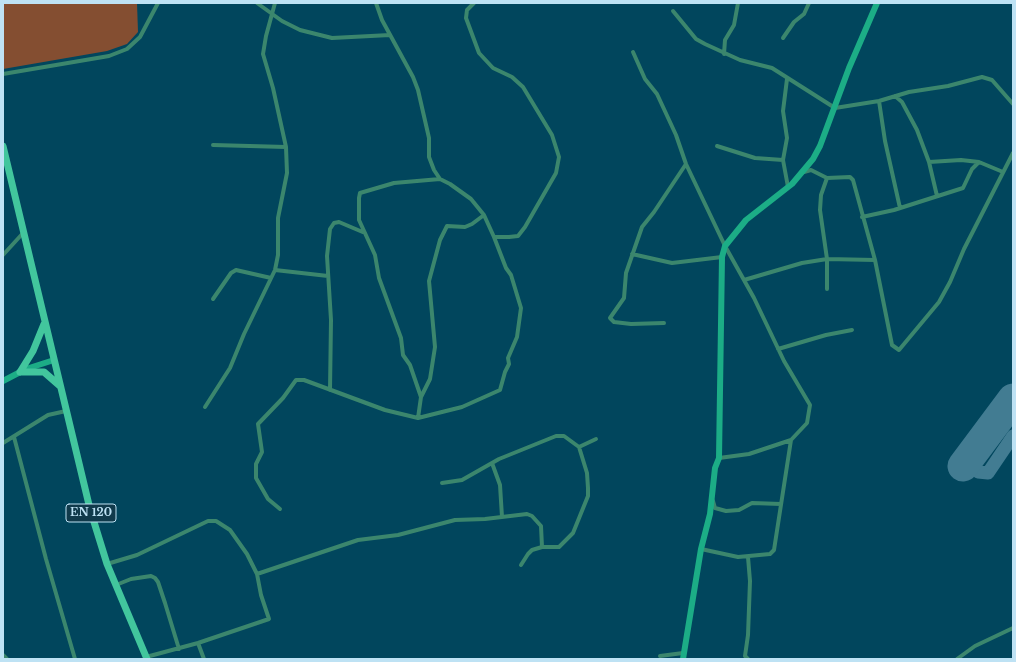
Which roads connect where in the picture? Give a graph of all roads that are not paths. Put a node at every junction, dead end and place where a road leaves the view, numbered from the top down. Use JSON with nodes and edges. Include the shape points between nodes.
{"nodes":[{"id":1,"x":158,"y":3,"type":"edge"},
{"id":2,"x":257,"y":3,"type":"edge"},
{"id":3,"x":275,"y":3,"type":"edge"},
{"id":4,"x":376,"y":3,"type":"edge"},
{"id":5,"x":474,"y":3,"type":"edge"},
{"id":6,"x":738,"y":3,"type":"edge"},
{"id":7,"x":809,"y":3,"type":"edge"},
{"id":8,"x":874,"y":3,"type":"edge"},
{"id":9,"x":877,"y":3,"type":"edge"},
{"id":10,"x":673,"y":11,"type":"dead end"},
{"id":11,"x":272,"y":14,"type":"junction"},
{"id":12,"x":869,"y":19,"type":"junction"},
{"id":13,"x":390,"y":35,"type":"junction"},
{"id":14,"x":783,"y":38,"type":"dead end"},
{"id":15,"x":633,"y":52,"type":"dead end"},
{"id":16,"x":724,"y":54,"type":"junction"},
{"id":17,"x":3,"y":74,"type":"edge"},
{"id":18,"x":787,"y":79,"type":"junction"},
{"id":19,"x":895,"y":96,"type":"junction"},
{"id":20,"x":879,"y":101,"type":"junction"},
{"id":21,"x":1013,"y":104,"type":"edge"},
{"id":22,"x":835,"y":108,"type":"junction"},
{"id":23,"x":213,"y":145,"type":"dead end"},
{"id":24,"x":3,"y":146,"type":"edge"},
{"id":25,"x":717,"y":146,"type":"dead end"},
{"id":26,"x":286,"y":147,"type":"junction"},
{"id":27,"x":1013,"y":153,"type":"edge"},
{"id":28,"x":783,"y":160,"type":"junction"},
{"id":29,"x":929,"y":162,"type":"junction"},
{"id":30,"x":979,"y":162,"type":"junction"},
{"id":31,"x":686,"y":164,"type":"junction"},
{"id":32,"x":804,"y":172,"type":"junction"},
{"id":33,"x":1003,"y":172,"type":"junction"},
{"id":34,"x":827,"y":178,"type":"junction"},
{"id":35,"x":440,"y":179,"type":"junction"},
{"id":36,"x":788,"y":187,"type":"junction"},
{"id":37,"x":937,"y":196,"type":"junction"},
{"id":38,"x":900,"y":208,"type":"junction"},
{"id":39,"x":484,"y":215,"type":"junction"},
{"id":40,"x":862,"y":217,"type":"junction"},
{"id":41,"x":24,"y":232,"type":"junction"},
{"id":42,"x":366,"y":233,"type":"junction"},
{"id":43,"x":494,"y":237,"type":"junction"},
{"id":44,"x":725,"y":246,"type":"junction"},
{"id":45,"x":632,"y":254,"type":"junction"},
{"id":46,"x":3,"y":255,"type":"edge"},
{"id":47,"x":722,"y":257,"type":"junction"},
{"id":48,"x":827,"y":259,"type":"junction"},
{"id":49,"x":875,"y":260,"type":"junction"},
{"id":50,"x":275,"y":270,"type":"junction"},
{"id":51,"x":328,"y":276,"type":"junction"},
{"id":52,"x":271,"y":278,"type":"junction"},
{"id":53,"x":744,"y":280,"type":"junction"},
{"id":54,"x":827,"y":289,"type":"dead end"},
{"id":55,"x":213,"y":299,"type":"dead end"},
{"id":56,"x":664,"y":323,"type":"dead end"},
{"id":57,"x":44,"y":324,"type":"junction"},
{"id":58,"x":852,"y":330,"type":"dead end"},
{"id":59,"x":778,"y":349,"type":"junction"},
{"id":60,"x":54,"y":360,"type":"junction"},
{"id":61,"x":20,"y":372,"type":"junction"},
{"id":62,"x":3,"y":381,"type":"edge"},
{"id":63,"x":60,"y":386,"type":"junction"},
{"id":64,"x":330,"y":390,"type":"junction"},
{"id":65,"x":421,"y":397,"type":"junction"},
{"id":66,"x":205,"y":407,"type":"dead end"},
{"id":67,"x":66,"y":411,"type":"junction"},
{"id":68,"x":418,"y":418,"type":"junction"},
{"id":69,"x":14,"y":437,"type":"junction"},
{"id":70,"x":596,"y":439,"type":"dead end"},
{"id":71,"x":791,"y":440,"type":"junction"},
{"id":72,"x":3,"y":443,"type":"edge"},
{"id":73,"x":579,"y":447,"type":"junction"},
{"id":74,"x":719,"y":458,"type":"junction"},
{"id":75,"x":492,"y":464,"type":"junction"},
{"id":76,"x":442,"y":483,"type":"dead end"},
{"id":77,"x":712,"y":494,"type":"junction"},
{"id":78,"x":781,"y":504,"type":"junction"},
{"id":79,"x":280,"y":509,"type":"dead end"},
{"id":80,"x":502,"y":516,"type":"junction"},
{"id":81,"x":542,"y":547,"type":"junction"},
{"id":82,"x":700,"y":549,"type":"junction"},
{"id":83,"x":748,"y":557,"type":"junction"},
{"id":84,"x":107,"y":564,"type":"junction"},
{"id":85,"x":521,"y":565,"type":"dead end"},
{"id":86,"x":257,"y":574,"type":"junction"},
{"id":87,"x":116,"y":585,"type":"junction"},
{"id":88,"x":1013,"y":628,"type":"edge"},
{"id":89,"x":198,"y":643,"type":"junction"},
{"id":90,"x":179,"y":649,"type":"junction"},
{"id":91,"x":3,"y":655,"type":"edge"},
{"id":92,"x":660,"y":656,"type":"dead end"},
{"id":93,"x":683,"y":656,"type":"edge"},
{"id":94,"x":146,"y":658,"type":"edge"},
{"id":95,"x":7,"y":659,"type":"edge"},
{"id":96,"x":75,"y":659,"type":"edge"},
{"id":97,"x":204,"y":659,"type":"edge"},
{"id":98,"x":748,"y":659,"type":"edge"},
{"id":99,"x":957,"y":659,"type":"edge"}],
"edges":[{"from":1,"to":17,"type":"street","via":[[140,37],[127,49],[109,56]]},
{"from":2,"to":11,"type":"street"},
{"from":3,"to":11,"type":"street"},
{"from":4,"to":13,"type":"street"},
{"from":5,"to":43,"type":"street","via":[[467,10],[466,18],[479,53],[493,68],[523,87],[552,135],[559,157],[556,173],[521,233],[518,236]]},
{"from":6,"to":16,"type":"street","via":[[734,25],[725,40]]},
{"from":7,"to":14,"type":"street","via":[[804,14],[794,22]]},
{"from":8,"to":12,"type":"street"},
{"from":9,"to":12,"type":"street"},
{"from":10,"to":16,"type":"street","via":[[696,39]]},
{"from":11,"to":13,"type":"street","via":[[300,30],[332,38]]},
{"from":11,"to":26,"type":"street","via":[[263,54]]},
{"from":12,"to":22,"type":"street"},
{"from":13,"to":35,"type":"street","via":[[418,90],[429,138],[429,157]]},
{"from":15,"to":31,"type":"street","via":[[638,66],[656,94],[676,135]]},
{"from":16,"to":18,"type":"street","via":[[772,68]]},
{"from":18,"to":22,"type":"street"},
{"from":18,"to":28,"type":"street","via":[[783,111],[787,138]]},
{"from":19,"to":20,"type":"street"},
{"from":19,"to":21,"type":"street","via":[[982,77],[992,80]]},
{"from":19,"to":29,"type":"street","via":[[902,102],[917,130]]},
{"from":20,"to":22,"type":"street"},
{"from":20,"to":38,"type":"street","via":[[885,142]]},
{"from":22,"to":32,"type":"street","via":[[820,146]]},
{"from":23,"to":26,"type":"street"},
{"from":24,"to":41,"type":"main road","number":"EN 120"},
{"from":25,"to":28,"type":"street","via":[[755,158]]},
{"from":26,"to":50,"type":"street","via":[[287,172],[278,218],[278,255]]},
{"from":27,"to":33,"type":"street"},
{"from":28,"to":36,"type":"street"},
{"from":29,"to":30,"type":"street"},
{"from":29,"to":37,"type":"street"},
{"from":30,"to":33,"type":"street"},
{"from":30,"to":37,"type":"street","via":[[972,169],[962,188]]},
{"from":31,"to":44,"type":"street"},
{"from":31,"to":45,"type":"street","via":[[642,227]]},
{"from":32,"to":34,"type":"street","via":[[813,171]]},
{"from":32,"to":36,"type":"street"},
{"from":33,"to":49,"type":"street","via":[[942,295],[899,350],[892,345]]},
{"from":34,"to":40,"type":"street","via":[[852,178]]},
{"from":34,"to":48,"type":"street","via":[[821,195],[820,210]]},
{"from":35,"to":39,"type":"street","via":[[471,199]]},
{"from":35,"to":42,"type":"street","via":[[394,183],[359,193],[359,220]]},
{"from":36,"to":44,"type":"street","via":[[746,220]]},
{"from":37,"to":38,"type":"street"},
{"from":38,"to":40,"type":"street"},
{"from":39,"to":43,"type":"street"},
{"from":39,"to":65,"type":"street","via":[[464,227],[447,226],[440,240],[429,281],[435,347],[430,379]]},
{"from":40,"to":49,"type":"street"},
{"from":41,"to":46,"type":"street"},
{"from":41,"to":57,"type":"main road","number":"EN 120"},
{"from":42,"to":51,"type":"street","via":[[343,223],[334,223],[331,226],[327,256]]},
{"from":42,"to":65,"type":"street","via":[[401,338],[404,355],[414,374]]},
{"from":43,"to":68,"type":"street","via":[[506,268],[512,276],[521,308],[517,337],[508,358],[509,364],[500,390],[462,407]]},
{"from":44,"to":47,"type":"street"},
{"from":44,"to":53,"type":"street"},
{"from":45,"to":47,"type":"street","via":[[672,263]]},
{"from":45,"to":56,"type":"street","via":[[626,273],[624,298],[610,318],[614,322],[632,324]]},
{"from":47,"to":74,"type":"street"},
{"from":48,"to":49,"type":"street"},
{"from":48,"to":53,"type":"street","via":[[802,263]]},
{"from":48,"to":54,"type":"street"},
{"from":50,"to":51,"type":"street"},
{"from":50,"to":52,"type":"street"},
{"from":51,"to":64,"type":"street","via":[[331,327]]},
{"from":52,"to":55,"type":"street","via":[[236,270],[231,273]]},
{"from":52,"to":66,"type":"street","via":[[230,368]]},
{"from":53,"to":59,"type":"street"},
{"from":57,"to":60,"type":"main road","number":"EN 120"},
{"from":57,"to":61,"type":"main road","via":[[33,351]]},
{"from":58,"to":59,"type":"street","via":[[820,336]]},
{"from":59,"to":71,"type":"street","via":[[810,405],[807,423]]},
{"from":60,"to":61,"type":"street"},
{"from":60,"to":63,"type":"main road","number":"EN 120"},
{"from":61,"to":62,"type":"street"},
{"from":61,"to":63,"type":"main road","via":[[44,372]]},
{"from":63,"to":67,"type":"main road","number":"EN 120"},
{"from":64,"to":68,"type":"street","via":[[378,408]]},
{"from":64,"to":79,"type":"street","via":[[302,379],[296,380],[258,424],[262,452],[256,464],[256,478],[268,499]]},
{"from":65,"to":68,"type":"street"},
{"from":67,"to":69,"type":"street","via":[[44,417]]},
{"from":67,"to":84,"type":"main road","number":"EN 120"},
{"from":69,"to":72,"type":"street"},
{"from":69,"to":96,"type":"street"},
{"from":70,"to":73,"type":"street"},
{"from":71,"to":74,"type":"street","via":[[749,454]]},
{"from":71,"to":78,"type":"street"},
{"from":73,"to":75,"type":"street","via":[[564,436],[558,435]]},
{"from":73,"to":81,"type":"street","via":[[587,473],[587,499],[570,538],[559,547]]},
{"from":74,"to":77,"type":"street","via":[[715,468]]},
{"from":75,"to":76,"type":"street","via":[[462,480]]},
{"from":75,"to":80,"type":"street","via":[[500,484]]},
{"from":77,"to":78,"type":"street","via":[[713,503],[720,511],[735,511],[752,503]]},
{"from":77,"to":82,"type":"street","via":[[710,514]]},
{"from":78,"to":83,"type":"street","via":[[774,550],[770,554]]},
{"from":80,"to":81,"type":"street","via":[[532,516],[541,526]]},
{"from":80,"to":86,"type":"street","via":[[485,520],[455,520],[398,535],[358,540]]},
{"from":81,"to":85,"type":"street","via":[[528,554]]},
{"from":82,"to":83,"type":"street"},
{"from":82,"to":93,"type":"street"},
{"from":83,"to":98,"type":"street","via":[[750,581],[745,656]]},
{"from":84,"to":86,"type":"street","via":[[137,554],[208,521],[216,521],[230,530]]},
{"from":84,"to":87,"type":"main road","number":"EN 120"},
{"from":86,"to":89,"type":"street","via":[[269,619]]},
{"from":87,"to":90,"type":"street","via":[[131,579],[151,576],[155,578]]},
{"from":87,"to":94,"type":"main road","number":"EN 120"},
{"from":88,"to":99,"type":"street","via":[[975,646]]},
{"from":89,"to":90,"type":"street"},
{"from":89,"to":97,"type":"street"},
{"from":90,"to":94,"type":"street"},
{"from":91,"to":95,"type":"street"},
{"from":92,"to":93,"type":"street"}]}
